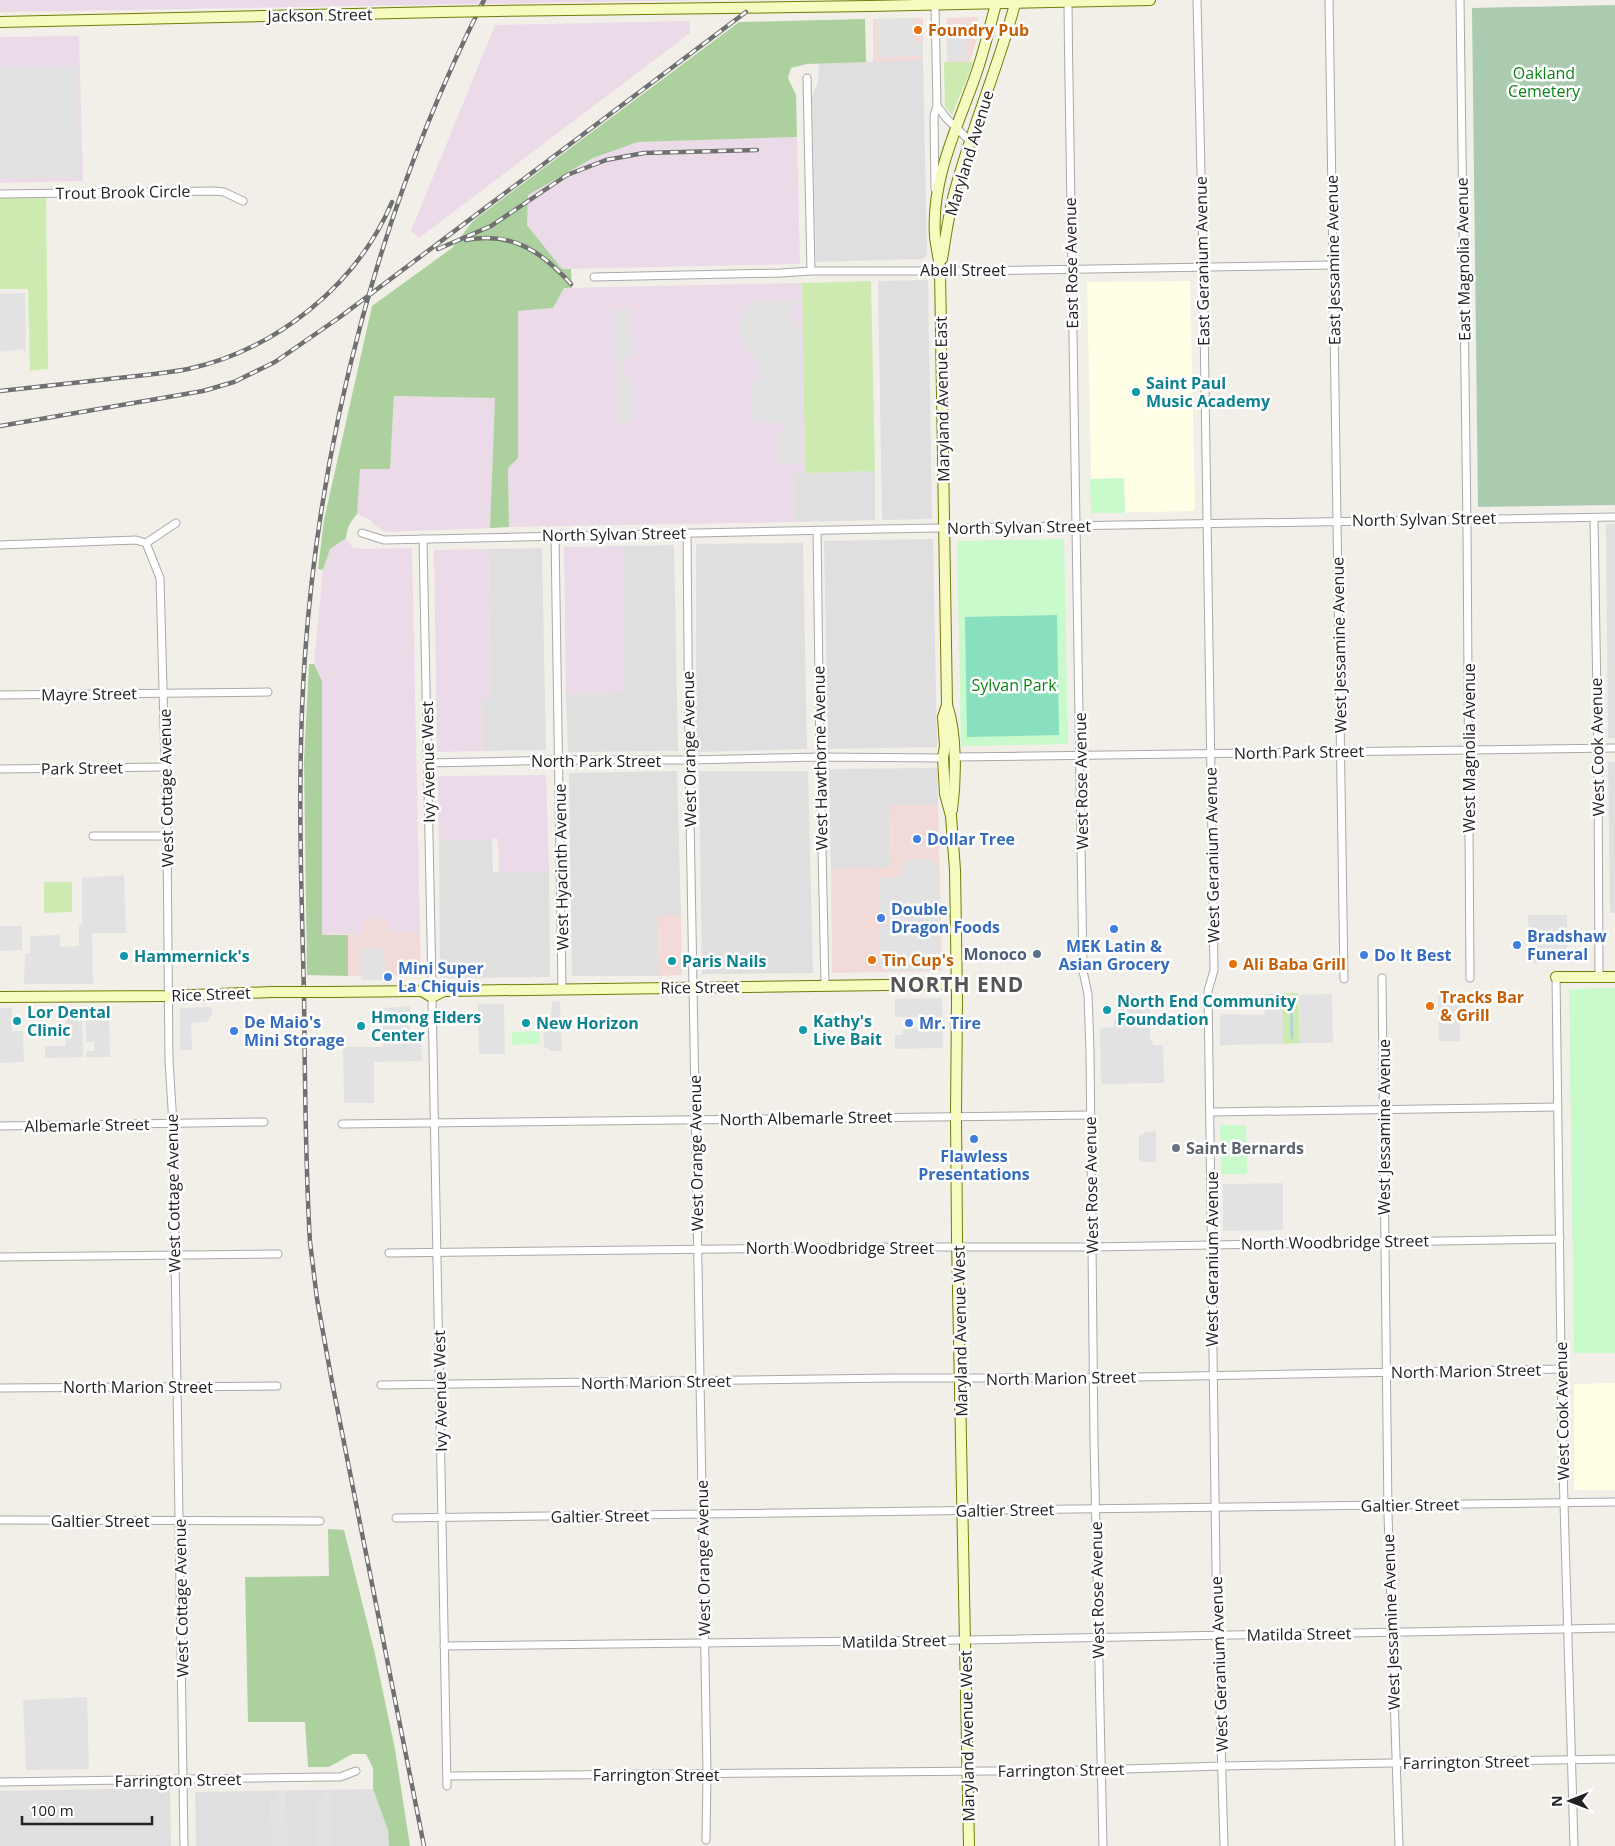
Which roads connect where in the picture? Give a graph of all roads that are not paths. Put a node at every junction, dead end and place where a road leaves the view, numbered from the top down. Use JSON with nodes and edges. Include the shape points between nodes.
{"nodes":[{"id":1,"x":1150,"y":0,"type":"edge"},
{"id":2,"x":1197,"y":0,"type":"edge"},
{"id":3,"x":1329,"y":0,"type":"edge"},
{"id":4,"x":1460,"y":0,"type":"edge"},
{"id":5,"x":1016,"y":1,"type":"edge"},
{"id":6,"x":1062,"y":1,"type":"edge"},
{"id":7,"x":997,"y":2,"type":"edge"},
{"id":8,"x":631,"y":5,"type":"edge"},
{"id":9,"x":935,"y":5,"type":"junction"},
{"id":10,"x":0,"y":22,"type":"edge"},
{"id":11,"x":807,"y":78,"type":"dead end"},
{"id":12,"x":937,"y":106,"type":"junction"},
{"id":13,"x":955,"y":127,"type":"junction"},
{"id":14,"x":970,"y":141,"type":"junction"},
{"id":15,"x":0,"y":194,"type":"edge"},
{"id":16,"x":243,"y":201,"type":"dead end"},
{"id":17,"x":935,"y":210,"type":"junction"},
{"id":18,"x":1333,"y":265,"type":"junction"},
{"id":19,"x":1203,"y":267,"type":"junction"},
{"id":20,"x":1071,"y":269,"type":"junction"},
{"id":21,"x":811,"y":270,"type":"junction"},
{"id":22,"x":940,"y":270,"type":"junction"},
{"id":23,"x":594,"y":277,"type":"dead end"},
{"id":24,"x":1615,"y":517,"type":"edge"},
{"id":25,"x":1467,"y":518,"type":"junction"},
{"id":26,"x":1594,"y":518,"type":"junction"},
{"id":27,"x":1337,"y":521,"type":"junction"},
{"id":28,"x":176,"y":523,"type":"dead end"},
{"id":29,"x":1207,"y":523,"type":"junction"},
{"id":30,"x":1076,"y":525,"type":"junction"},
{"id":31,"x":944,"y":529,"type":"junction"},
{"id":32,"x":817,"y":530,"type":"junction"},
{"id":33,"x":687,"y":532,"type":"junction"},
{"id":34,"x":362,"y":533,"type":"dead end"},
{"id":35,"x":555,"y":535,"type":"junction"},
{"id":36,"x":424,"y":539,"type":"junction"},
{"id":37,"x":146,"y":543,"type":"junction"},
{"id":38,"x":0,"y":544,"type":"edge"},
{"id":39,"x":268,"y":692,"type":"dead end"},
{"id":40,"x":164,"y":693,"type":"junction"},
{"id":41,"x":0,"y":695,"type":"edge"},
{"id":42,"x":1598,"y":748,"type":"junction"},
{"id":43,"x":1615,"y":748,"type":"edge"},
{"id":44,"x":1469,"y":750,"type":"junction"},
{"id":45,"x":1342,"y":751,"type":"junction"},
{"id":46,"x":1211,"y":753,"type":"junction"},
{"id":47,"x":1081,"y":754,"type":"junction"},
{"id":48,"x":820,"y":757,"type":"junction"},
{"id":49,"x":949,"y":758,"type":"junction"},
{"id":50,"x":559,"y":760,"type":"junction"},
{"id":51,"x":689,"y":760,"type":"junction"},
{"id":52,"x":429,"y":763,"type":"junction"},
{"id":53,"x":165,"y":766,"type":"junction"},
{"id":54,"x":0,"y":769,"type":"edge"},
{"id":55,"x":93,"y":836,"type":"dead end"},
{"id":56,"x":167,"y":836,"type":"junction"},
{"id":57,"x":1556,"y":976,"type":"joint"},
{"id":58,"x":1599,"y":977,"type":"junction"},
{"id":59,"x":1615,"y":977,"type":"edge"},
{"id":60,"x":1382,"y":978,"type":"dead end"},
{"id":61,"x":1470,"y":978,"type":"dead end"},
{"id":62,"x":1344,"y":979,"type":"dead end"},
{"id":63,"x":957,"y":984,"type":"junction"},
{"id":64,"x":825,"y":985,"type":"junction"},
{"id":65,"x":693,"y":987,"type":"junction"},
{"id":66,"x":562,"y":988,"type":"junction"},
{"id":67,"x":432,"y":991,"type":"junction"},
{"id":68,"x":168,"y":996,"type":"junction"},
{"id":69,"x":0,"y":997,"type":"edge"},
{"id":70,"x":1558,"y":1107,"type":"junction"},
{"id":71,"x":1383,"y":1110,"type":"junction"},
{"id":72,"x":1211,"y":1112,"type":"junction"},
{"id":73,"x":1091,"y":1115,"type":"junction"},
{"id":74,"x":956,"y":1117,"type":"junction"},
{"id":75,"x":695,"y":1120,"type":"junction"},
{"id":76,"x":264,"y":1122,"type":"dead end"},
{"id":77,"x":436,"y":1122,"type":"junction"},
{"id":78,"x":172,"y":1124,"type":"junction"},
{"id":79,"x":342,"y":1124,"type":"dead end"},
{"id":80,"x":0,"y":1126,"type":"edge"},
{"id":81,"x":1560,"y":1239,"type":"junction"},
{"id":82,"x":1385,"y":1241,"type":"junction"},
{"id":83,"x":1212,"y":1244,"type":"junction"},
{"id":84,"x":958,"y":1247,"type":"junction"},
{"id":85,"x":1092,"y":1247,"type":"junction"},
{"id":86,"x":698,"y":1250,"type":"junction"},
{"id":87,"x":438,"y":1252,"type":"junction"},
{"id":88,"x":389,"y":1253,"type":"dead end"},
{"id":89,"x":278,"y":1254,"type":"dead end"},
{"id":90,"x":175,"y":1256,"type":"junction"},
{"id":91,"x":0,"y":1257,"type":"edge"},
{"id":92,"x":1562,"y":1369,"type":"junction"},
{"id":93,"x":1386,"y":1373,"type":"junction"},
{"id":94,"x":1213,"y":1376,"type":"junction"},
{"id":95,"x":1093,"y":1378,"type":"junction"},
{"id":96,"x":961,"y":1379,"type":"junction"},
{"id":97,"x":700,"y":1382,"type":"junction"},
{"id":98,"x":440,"y":1384,"type":"junction"},
{"id":99,"x":381,"y":1385,"type":"dead end"},
{"id":100,"x":276,"y":1386,"type":"dead end"},
{"id":101,"x":177,"y":1387,"type":"junction"},
{"id":102,"x":0,"y":1388,"type":"edge"},
{"id":103,"x":1615,"y":1502,"type":"edge"},
{"id":104,"x":1564,"y":1503,"type":"junction"},
{"id":105,"x":1388,"y":1505,"type":"junction"},
{"id":106,"x":1215,"y":1507,"type":"junction"},
{"id":107,"x":1095,"y":1509,"type":"junction"},
{"id":108,"x":963,"y":1511,"type":"junction"},
{"id":109,"x":703,"y":1514,"type":"junction"},
{"id":110,"x":396,"y":1518,"type":"dead end"},
{"id":111,"x":442,"y":1518,"type":"junction"},
{"id":112,"x":0,"y":1520,"type":"edge"},
{"id":113,"x":320,"y":1521,"type":"dead end"},
{"id":114,"x":180,"y":1522,"type":"junction"},
{"id":115,"x":1615,"y":1628,"type":"edge"},
{"id":116,"x":1567,"y":1629,"type":"junction"},
{"id":117,"x":1392,"y":1632,"type":"junction"},
{"id":118,"x":1218,"y":1636,"type":"junction"},
{"id":119,"x":1098,"y":1638,"type":"junction"},
{"id":120,"x":966,"y":1640,"type":"junction"},
{"id":121,"x":705,"y":1644,"type":"junction"},
{"id":122,"x":444,"y":1646,"type":"junction"},
{"id":123,"x":1571,"y":1760,"type":"junction"},
{"id":124,"x":1615,"y":1760,"type":"edge"},
{"id":125,"x":1396,"y":1764,"type":"junction"},
{"id":126,"x":1222,"y":1766,"type":"junction"},
{"id":127,"x":1101,"y":1770,"type":"junction"},
{"id":128,"x":968,"y":1771,"type":"junction"},
{"id":129,"x":356,"y":1772,"type":"dead end"},
{"id":130,"x":707,"y":1774,"type":"junction"},
{"id":131,"x":447,"y":1776,"type":"junction"},
{"id":132,"x":183,"y":1780,"type":"junction"},
{"id":133,"x":0,"y":1782,"type":"edge"},
{"id":134,"x":447,"y":1786,"type":"dead end"},
{"id":135,"x":706,"y":1840,"type":"dead end"},
{"id":136,"x":184,"y":1846,"type":"edge"},
{"id":137,"x":969,"y":1846,"type":"edge"},
{"id":138,"x":1103,"y":1846,"type":"edge"},
{"id":139,"x":1224,"y":1846,"type":"edge"},
{"id":140,"x":1399,"y":1846,"type":"edge"},
{"id":141,"x":1574,"y":1846,"type":"edge"}],
"edges":[{"from":1,"to":6,"type":"main road","name":"Jackson Street"},
{"from":2,"to":19,"type":"street","name":"East Geranium Avenue"},
{"from":3,"to":18,"type":"street","name":"East Jessamine Avenue"},
{"from":4,"to":25,"type":"street","name":"East Magnolia Avenue"},
{"from":5,"to":6,"type":"main road","name":"Jackson Street"},
{"from":5,"to":7,"type":"main road","name":"Jackson Street"},
{"from":5,"to":14,"type":"main road","name":"Maryland Avenue"},
{"from":6,"to":20,"type":"street","name":"East Rose Avenue"},
{"from":7,"to":9,"type":"main road","name":"Jackson Street"},
{"from":7,"to":13,"type":"main road","name":"Maryland Avenue"},
{"from":8,"to":9,"type":"main road","name":"Jackson Street","via":[[729,8]]},
{"from":8,"to":10,"type":"main road","name":"Jackson Street","bridge":true},
{"from":9,"to":12,"type":"street"},
{"from":11,"to":21,"type":"street"},
{"from":12,"to":13,"type":"street"},
{"from":12,"to":17,"type":"street","via":[[934,116]]},
{"from":13,"to":14,"type":"street"},
{"from":13,"to":17,"type":"main road","name":"Maryland Avenue"},
{"from":14,"to":22,"type":"main road","name":"Maryland Avenue","via":[[951,203]]},
{"from":15,"to":16,"type":"street","name":"Trout Brook Circle","via":[[214,191]]},
{"from":17,"to":22,"type":"main road","name":"Maryland Avenue"},
{"from":18,"to":19,"type":"street","name":"Abell Street"},
{"from":18,"to":27,"type":"street","name":"East Jessamine Avenue"},
{"from":19,"to":20,"type":"street","name":"Abell Street"},
{"from":19,"to":29,"type":"street","name":"East Geranium Avenue"},
{"from":20,"to":22,"type":"street","name":"Abell Street"},
{"from":20,"to":30,"type":"street","name":"East Rose Avenue"},
{"from":21,"to":22,"type":"street","name":"Abell Street"},
{"from":21,"to":23,"type":"street","name":"Abell Street"},
{"from":22,"to":31,"type":"main road","name":"Maryland Avenue East"},
{"from":24,"to":26,"type":"street","name":"North Sylvan Street"},
{"from":25,"to":26,"type":"street","name":"North Sylvan Street"},
{"from":25,"to":27,"type":"street","name":"North Sylvan Street"},
{"from":25,"to":44,"type":"street","name":"West Magnolia Avenue"},
{"from":26,"to":42,"type":"street","name":"West Cook Avenue"},
{"from":27,"to":29,"type":"street","name":"North Sylvan Street"},
{"from":27,"to":45,"type":"street","name":"West Jessamine Avenue"},
{"from":28,"to":37,"type":"street"},
{"from":29,"to":30,"type":"street","name":"North Sylvan Street"},
{"from":29,"to":46,"type":"street","name":"West Geranium Avenue"},
{"from":30,"to":31,"type":"street","name":"North Sylvan Street"},
{"from":30,"to":47,"type":"street","name":"West Rose Avenue"},
{"from":31,"to":32,"type":"street","name":"North Sylvan Street"},
{"from":31,"to":49,"type":"main road","name":"Maryland Avenue West","via":[[947,705],[943,717]]},
{"from":32,"to":33,"type":"street","name":"North Sylvan Street"},
{"from":32,"to":48,"type":"street","name":"West Hawthorne Avenue"},
{"from":33,"to":35,"type":"street","name":"North Sylvan Street"},
{"from":33,"to":51,"type":"street","name":"West Orange Avenue"},
{"from":34,"to":36,"type":"street","name":"North Sylvan Street","via":[[384,540]]},
{"from":35,"to":36,"type":"street","name":"North Sylvan Street"},
{"from":35,"to":50,"type":"street","name":"West Hyacinth Avenue"},
{"from":36,"to":52,"type":"street","name":"Ivy Avenue West"},
{"from":37,"to":38,"type":"street","via":[[136,540]]},
{"from":37,"to":40,"type":"street","name":"West Cottage Avenue","via":[[160,578]]},
{"from":39,"to":40,"type":"street","name":"Mayre Street"},
{"from":40,"to":41,"type":"street","name":"Mayre Street"},
{"from":40,"to":53,"type":"street","name":"West Cottage Avenue"},
{"from":42,"to":43,"type":"street","name":"North Park Street"},
{"from":42,"to":44,"type":"street","name":"North Park Street"},
{"from":42,"to":58,"type":"street","name":"West Cook Avenue"},
{"from":44,"to":45,"type":"street","name":"North Park Street"},
{"from":44,"to":61,"type":"street","name":"West Magnolia Avenue"},
{"from":45,"to":46,"type":"street","name":"North Park Street"},
{"from":45,"to":62,"type":"street","name":"West Jessamine Avenue"},
{"from":46,"to":47,"type":"street","name":"North Park Street"},
{"from":46,"to":72,"type":"street","name":"West Geranium Avenue","via":[[1214,970],[1208,991]]},
{"from":47,"to":49,"type":"street","name":"North Park Street"},
{"from":47,"to":73,"type":"street","name":"West Rose Avenue","via":[[1083,972],[1088,994]]},
{"from":48,"to":49,"type":"street","name":"North Park Street"},
{"from":48,"to":51,"type":"street","name":"North Park Street"},
{"from":48,"to":64,"type":"street","name":"West Hawthorne Avenue"},
{"from":49,"to":63,"type":"main road","name":"Maryland Avenue West","via":[[954,793],[951,816]]},
{"from":50,"to":51,"type":"street","name":"North Park Street"},
{"from":50,"to":52,"type":"street","name":"North Park Street"},
{"from":50,"to":66,"type":"street","name":"West Hyacinth Avenue"},
{"from":51,"to":65,"type":"street","name":"West Orange Avenue"},
{"from":52,"to":67,"type":"street","name":"Ivy Avenue West"},
{"from":53,"to":54,"type":"street","name":"Park Street"},
{"from":53,"to":56,"type":"street","name":"West Cottage Avenue"},
{"from":55,"to":56,"type":"street"},
{"from":56,"to":68,"type":"street","name":"West Cottage Avenue"},
{"from":57,"to":58,"type":"main road"},
{"from":57,"to":70,"type":"street","name":"West Cook Avenue"},
{"from":58,"to":59,"type":"main road"},
{"from":60,"to":71,"type":"street","name":"West Jessamine Avenue"},
{"from":63,"to":64,"type":"main road","name":"Rice Street"},
{"from":63,"to":74,"type":"main road","name":"Maryland Avenue West"},
{"from":64,"to":65,"type":"main road","name":"Rice Street"},
{"from":65,"to":66,"type":"main road","name":"Rice Street"},
{"from":65,"to":75,"type":"street","name":"West Orange Avenue"},
{"from":66,"to":67,"type":"main road","name":"Rice Street"},
{"from":67,"to":68,"type":"main road","name":"Rice Street","bridge":true},
{"from":67,"to":77,"type":"street","name":"Ivy Avenue West"},
{"from":68,"to":69,"type":"main road","name":"Rice Street"},
{"from":68,"to":78,"type":"street","name":"West Cottage Avenue"},
{"from":70,"to":71,"type":"street"},
{"from":70,"to":81,"type":"street","name":"West Cook Avenue"},
{"from":71,"to":72,"type":"street"},
{"from":71,"to":82,"type":"street","name":"West Jessamine Avenue"},
{"from":72,"to":83,"type":"street","name":"West Geranium Avenue"},
{"from":73,"to":74,"type":"street","name":"North Albemarle Street"},
{"from":73,"to":85,"type":"street","name":"West Rose Avenue"},
{"from":74,"to":75,"type":"street","name":"North Albemarle Street"},
{"from":74,"to":84,"type":"main road","name":"Maryland Avenue West"},
{"from":75,"to":77,"type":"street","name":"North Albemarle Street"},
{"from":75,"to":86,"type":"street","name":"West Orange Avenue"},
{"from":76,"to":78,"type":"street","name":"Albemarle Street"},
{"from":77,"to":79,"type":"street","name":"North Albemarle Street"},
{"from":77,"to":87,"type":"street","name":"Ivy Avenue West"},
{"from":78,"to":80,"type":"street","name":"Albemarle Street"},
{"from":78,"to":90,"type":"street","name":"West Cottage Avenue"},
{"from":81,"to":82,"type":"street","name":"North Woodbridge Street"},
{"from":81,"to":92,"type":"street","name":"West Cook Avenue"},
{"from":82,"to":83,"type":"street","name":"North Woodbridge Street"},
{"from":82,"to":93,"type":"street","name":"West Jessamine Avenue"},
{"from":83,"to":85,"type":"street","name":"North Woodbridge Street"},
{"from":83,"to":94,"type":"street","name":"West Geranium Avenue"},
{"from":84,"to":85,"type":"street","name":"North Woodbridge Street"},
{"from":84,"to":86,"type":"street","name":"North Woodbridge Street"},
{"from":84,"to":96,"type":"main road","name":"Maryland Avenue West"},
{"from":85,"to":95,"type":"street","name":"West Rose Avenue"},
{"from":86,"to":87,"type":"street","name":"North Woodbridge Street"},
{"from":86,"to":97,"type":"street","name":"West Orange Avenue"},
{"from":87,"to":88,"type":"street","name":"North Woodbridge Street"},
{"from":87,"to":98,"type":"street","name":"Ivy Avenue West"},
{"from":89,"to":90,"type":"street"},
{"from":90,"to":91,"type":"street"},
{"from":90,"to":101,"type":"street","name":"West Cottage Avenue"},
{"from":92,"to":93,"type":"street","name":"North Marion Street"},
{"from":92,"to":104,"type":"street","name":"West Cook Avenue"},
{"from":93,"to":94,"type":"street","name":"North Marion Street"},
{"from":93,"to":105,"type":"street","name":"West Jessamine Avenue"},
{"from":94,"to":95,"type":"street","name":"North Marion Street"},
{"from":94,"to":106,"type":"street","name":"West Geranium Avenue"},
{"from":95,"to":96,"type":"street","name":"North Marion Street"},
{"from":95,"to":107,"type":"street","name":"West Rose Avenue"},
{"from":96,"to":97,"type":"street","name":"North Marion Street"},
{"from":96,"to":108,"type":"main road","name":"Maryland Avenue West"},
{"from":97,"to":98,"type":"street","name":"North Marion Street"},
{"from":97,"to":109,"type":"street","name":"West Orange Avenue"},
{"from":98,"to":99,"type":"street","name":"North Marion Street"},
{"from":98,"to":111,"type":"street","name":"Ivy Avenue West"},
{"from":100,"to":101,"type":"street","name":"North Marion Street"},
{"from":101,"to":102,"type":"street","name":"North Marion Street"},
{"from":101,"to":114,"type":"street","name":"West Cottage Avenue"},
{"from":103,"to":104,"type":"street","name":"Galtier Street"},
{"from":104,"to":105,"type":"street","name":"Galtier Street"},
{"from":104,"to":116,"type":"street","name":"West Cook Avenue"},
{"from":105,"to":106,"type":"street","name":"Galtier Street"},
{"from":105,"to":117,"type":"street","name":"West Jessamine Avenue"},
{"from":106,"to":107,"type":"street","name":"Galtier Street"},
{"from":106,"to":118,"type":"street","name":"West Geranium Avenue"},
{"from":107,"to":108,"type":"street","name":"Galtier Street"},
{"from":107,"to":119,"type":"street","name":"West Rose Avenue"},
{"from":108,"to":109,"type":"street","name":"Galtier Street"},
{"from":108,"to":120,"type":"main road","name":"Maryland Avenue West"},
{"from":109,"to":111,"type":"street","name":"Galtier Street"},
{"from":109,"to":121,"type":"street","name":"West Orange Avenue"},
{"from":110,"to":111,"type":"street","name":"Galtier Street"},
{"from":111,"to":122,"type":"street","name":"Ivy Avenue West"},
{"from":112,"to":114,"type":"street","name":"Galtier Street"},
{"from":113,"to":114,"type":"street","name":"Galtier Street"},
{"from":114,"to":132,"type":"street","name":"West Cottage Avenue"},
{"from":115,"to":116,"type":"street","name":"Matilda Street"},
{"from":116,"to":117,"type":"street","name":"Matilda Street"},
{"from":116,"to":123,"type":"street","name":"West Cook Avenue"},
{"from":117,"to":118,"type":"street","name":"Matilda Street"},
{"from":117,"to":125,"type":"street","name":"West Jessamine Avenue"},
{"from":118,"to":119,"type":"street","name":"Matilda Street"},
{"from":118,"to":126,"type":"street","name":"West Geranium Avenue"},
{"from":119,"to":120,"type":"street","name":"Matilda Street"},
{"from":119,"to":127,"type":"street","name":"West Rose Avenue"},
{"from":120,"to":121,"type":"street","name":"Matilda Street"},
{"from":120,"to":128,"type":"main road","name":"Maryland Avenue West"},
{"from":121,"to":122,"type":"street","name":"Matilda Street"},
{"from":121,"to":130,"type":"street","name":"West Orange Avenue"},
{"from":122,"to":131,"type":"street","name":"Ivy Avenue West"},
{"from":123,"to":124,"type":"street","name":"Farrington Street"},
{"from":123,"to":125,"type":"street","name":"Farrington Street"},
{"from":123,"to":141,"type":"street","name":"West Cook Avenue"},
{"from":125,"to":126,"type":"street","name":"Farrington Street"},
{"from":125,"to":140,"type":"street","name":"West Jessamine Avenue"},
{"from":126,"to":127,"type":"street","name":"Farrington Street"},
{"from":126,"to":139,"type":"street","name":"West Geranium Avenue"},
{"from":127,"to":128,"type":"street","name":"Farrington Street"},
{"from":127,"to":138,"type":"street","name":"West Rose Avenue"},
{"from":128,"to":130,"type":"street","name":"Farrington Street"},
{"from":128,"to":137,"type":"main road","name":"Maryland Avenue West"},
{"from":129,"to":132,"type":"street","name":"Farrington Street","via":[[340,1777]]},
{"from":130,"to":131,"type":"street","name":"Farrington Street"},
{"from":130,"to":135,"type":"street","name":"West Orange Avenue"},
{"from":131,"to":134,"type":"street","name":"Ivy Avenue West"},
{"from":132,"to":133,"type":"street","name":"Farrington Street"},
{"from":132,"to":136,"type":"street","name":"West Cottage Avenue"}]}
